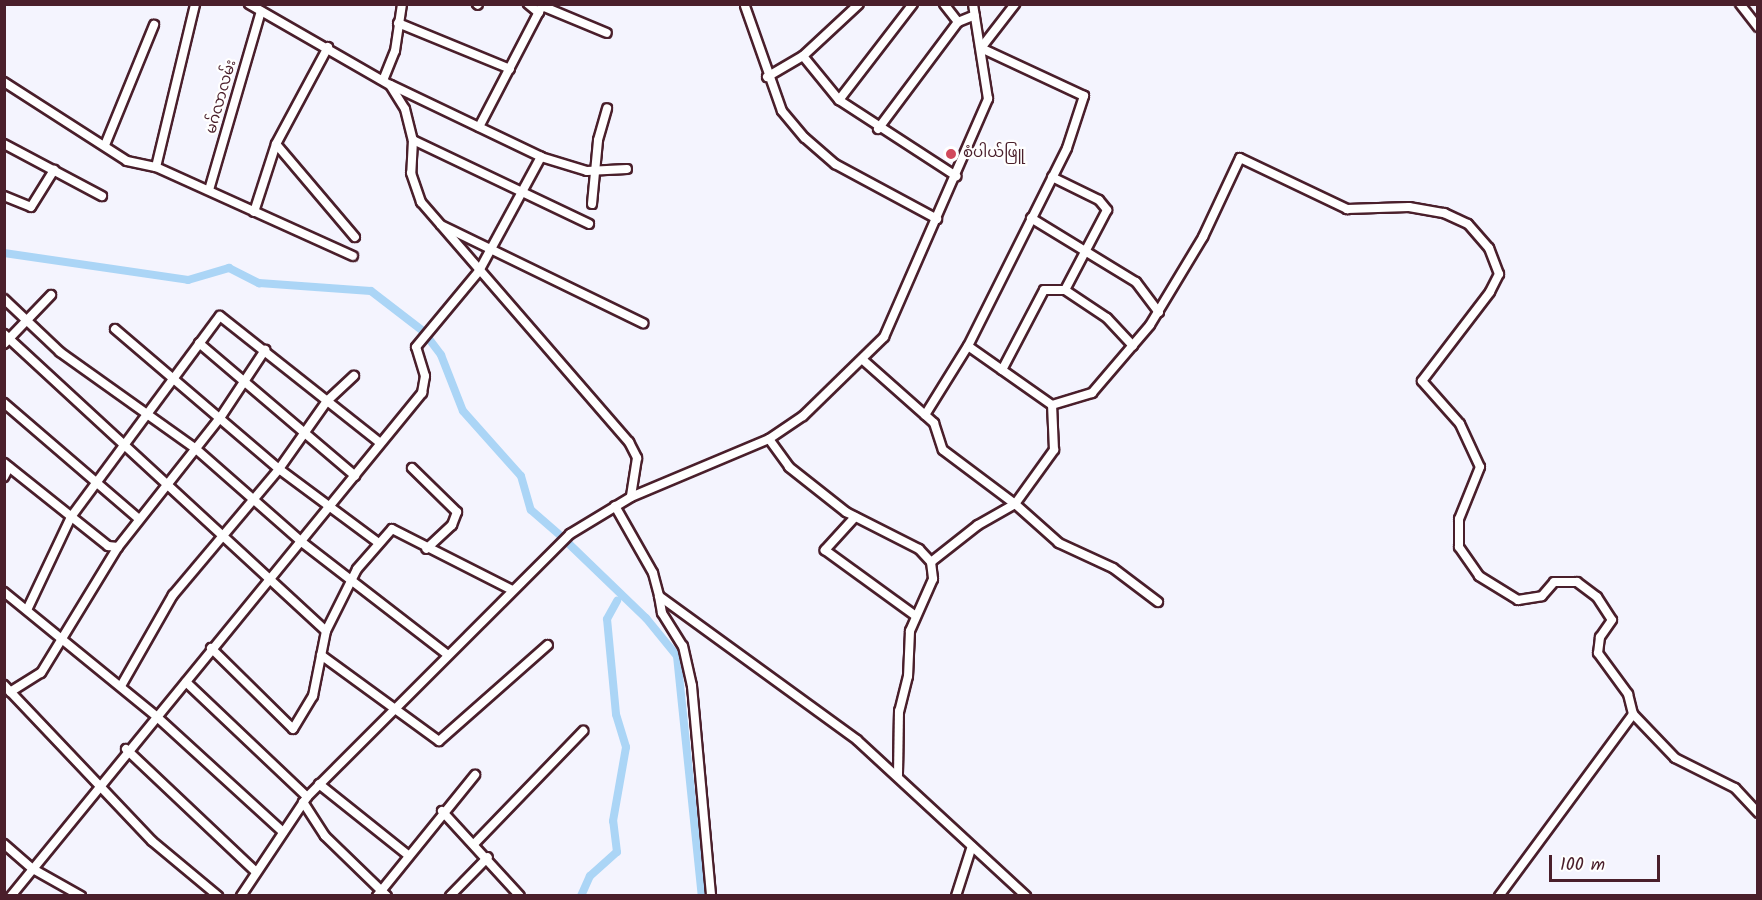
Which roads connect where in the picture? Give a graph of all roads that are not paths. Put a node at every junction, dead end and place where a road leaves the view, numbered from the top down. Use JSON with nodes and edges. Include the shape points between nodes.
{"nodes":[{"id":1,"x":195,"y":4,"type":"edge"},
{"id":2,"x":249,"y":4,"type":"edge"},
{"id":3,"x":402,"y":4,"type":"edge"},
{"id":4,"x":528,"y":4,"type":"edge"},
{"id":5,"x":860,"y":4,"type":"edge"},
{"id":6,"x":913,"y":4,"type":"edge"},
{"id":7,"x":944,"y":4,"type":"edge"},
{"id":8,"x":973,"y":4,"type":"edge"},
{"id":9,"x":1015,"y":4,"type":"edge"},
{"id":10,"x":1740,"y":4,"type":"edge"},
{"id":11,"x":745,"y":6,"type":"dead end"},
{"id":12,"x":541,"y":8,"type":"edge"},
{"id":13,"x":261,"y":11,"type":"junction"},
{"id":14,"x":975,"y":15,"type":"junction"},
{"id":15,"x":958,"y":22,"type":"junction"},
{"id":16,"x":398,"y":23,"type":"junction"},
{"id":17,"x":154,"y":24,"type":"dead end"},
{"id":18,"x":1758,"y":27,"type":"edge"},
{"id":19,"x":607,"y":33,"type":"dead end"},
{"id":20,"x":328,"y":47,"type":"junction"},
{"id":21,"x":981,"y":48,"type":"junction"},
{"id":22,"x":803,"y":56,"type":"junction"},
{"id":23,"x":510,"y":69,"type":"junction"},
{"id":24,"x":767,"y":77,"type":"junction"},
{"id":25,"x":4,"y":82,"type":"edge"},
{"id":26,"x":387,"y":82,"type":"junction"},
{"id":27,"x":839,"y":100,"type":"junction"},
{"id":28,"x":608,"y":108,"type":"dead end"},
{"id":29,"x":479,"y":127,"type":"junction"},
{"id":30,"x":878,"y":129,"type":"junction"},
{"id":31,"x":412,"y":140,"type":"junction"},
{"id":32,"x":4,"y":144,"type":"edge"},
{"id":33,"x":276,"y":144,"type":"junction"},
{"id":34,"x":105,"y":145,"type":"junction"},
{"id":35,"x":541,"y":157,"type":"junction"},
{"id":36,"x":156,"y":167,"type":"junction"},
{"id":37,"x":627,"y":169,"type":"dead end"},
{"id":38,"x":54,"y":170,"type":"junction"},
{"id":39,"x":593,"y":172,"type":"junction"},
{"id":40,"x":956,"y":176,"type":"junction"},
{"id":41,"x":1052,"y":177,"type":"junction"},
{"id":42,"x":209,"y":190,"type":"junction"},
{"id":43,"x":521,"y":194,"type":"junction"},
{"id":44,"x":4,"y":196,"type":"edge"},
{"id":45,"x":102,"y":196,"type":"dead end"},
{"id":46,"x":592,"y":204,"type":"dead end"},
{"id":47,"x":254,"y":212,"type":"junction"},
{"id":48,"x":937,"y":219,"type":"junction"},
{"id":49,"x":1031,"y":219,"type":"junction"},
{"id":50,"x":435,"y":222,"type":"junction"},
{"id":51,"x":590,"y":224,"type":"dead end"},
{"id":52,"x":355,"y":237,"type":"dead end"},
{"id":53,"x":1086,"y":251,"type":"junction"},
{"id":54,"x":490,"y":253,"type":"junction"},
{"id":55,"x":353,"y":256,"type":"dead end"},
{"id":56,"x":479,"y":271,"type":"junction"},
{"id":57,"x":1065,"y":290,"type":"junction"},
{"id":58,"x":51,"y":295,"type":"dead end"},
{"id":59,"x":4,"y":299,"type":"edge"},
{"id":60,"x":1159,"y":312,"type":"junction"},
{"id":61,"x":643,"y":322,"type":"dead end"},
{"id":62,"x":27,"y":323,"type":"junction"},
{"id":63,"x":115,"y":329,"type":"dead end"},
{"id":64,"x":6,"y":339,"type":"edge"},
{"id":65,"x":198,"y":343,"type":"junction"},
{"id":66,"x":968,"y":346,"type":"junction"},
{"id":67,"x":1133,"y":346,"type":"junction"},
{"id":68,"x":265,"y":350,"type":"junction"},
{"id":69,"x":862,"y":360,"type":"junction"},
{"id":70,"x":1002,"y":370,"type":"junction"},
{"id":71,"x":354,"y":376,"type":"dead end"},
{"id":72,"x":176,"y":379,"type":"junction"},
{"id":73,"x":245,"y":381,"type":"junction"},
{"id":74,"x":327,"y":401,"type":"junction"},
{"id":75,"x":4,"y":403,"type":"edge"},
{"id":76,"x":1052,"y":405,"type":"junction"},
{"id":77,"x":147,"y":412,"type":"junction"},
{"id":78,"x":924,"y":415,"type":"junction"},
{"id":79,"x":220,"y":418,"type":"junction"},
{"id":80,"x":304,"y":435,"type":"junction"},
{"id":81,"x":769,"y":439,"type":"junction"},
{"id":82,"x":380,"y":443,"type":"junction"},
{"id":83,"x":126,"y":445,"type":"junction"},
{"id":84,"x":196,"y":449,"type":"junction"},
{"id":85,"x":7,"y":465,"type":"edge"},
{"id":86,"x":412,"y":468,"type":"dead end"},
{"id":87,"x":279,"y":469,"type":"junction"},
{"id":88,"x":355,"y":476,"type":"junction"},
{"id":89,"x":4,"y":477,"type":"edge"},
{"id":90,"x":100,"y":482,"type":"junction"},
{"id":91,"x":170,"y":482,"type":"junction"},
{"id":92,"x":631,"y":497,"type":"junction"},
{"id":93,"x":252,"y":501,"type":"junction"},
{"id":94,"x":1015,"y":504,"type":"junction"},
{"id":95,"x":615,"y":506,"type":"junction"},
{"id":96,"x":331,"y":510,"type":"junction"},
{"id":97,"x":71,"y":517,"type":"junction"},
{"id":98,"x":855,"y":517,"type":"junction"},
{"id":99,"x":139,"y":519,"type":"junction"},
{"id":100,"x":223,"y":534,"type":"junction"},
{"id":101,"x":376,"y":541,"type":"junction"},
{"id":102,"x":303,"y":543,"type":"junction"},
{"id":103,"x":118,"y":547,"type":"junction"},
{"id":104,"x":426,"y":549,"type":"junction"},
{"id":105,"x":931,"y":562,"type":"junction"},
{"id":106,"x":272,"y":579,"type":"junction"},
{"id":107,"x":352,"y":581,"type":"junction"},
{"id":108,"x":512,"y":590,"type":"junction"},
{"id":109,"x":4,"y":592,"type":"edge"},
{"id":110,"x":659,"y":596,"type":"junction"},
{"id":111,"x":1158,"y":602,"type":"dead end"},
{"id":112,"x":27,"y":610,"type":"junction"},
{"id":113,"x":916,"y":616,"type":"junction"},
{"id":114,"x":326,"y":631,"type":"junction"},
{"id":115,"x":63,"y":638,"type":"junction"},
{"id":116,"x":548,"y":645,"type":"dead end"},
{"id":117,"x":211,"y":648,"type":"junction"},
{"id":118,"x":321,"y":655,"type":"junction"},
{"id":119,"x":448,"y":655,"type":"junction"},
{"id":120,"x":186,"y":682,"type":"junction"},
{"id":121,"x":121,"y":686,"type":"junction"},
{"id":122,"x":7,"y":689,"type":"edge"},
{"id":123,"x":396,"y":708,"type":"junction"},
{"id":124,"x":1634,"y":714,"type":"junction"},
{"id":125,"x":156,"y":716,"type":"junction"},
{"id":126,"x":584,"y":731,"type":"dead end"},
{"id":127,"x":126,"y":749,"type":"junction"},
{"id":128,"x":475,"y":775,"type":"dead end"},
{"id":129,"x":898,"y":776,"type":"junction"},
{"id":130,"x":320,"y":784,"type":"junction"},
{"id":131,"x":99,"y":785,"type":"junction"},
{"id":132,"x":305,"y":800,"type":"junction"},
{"id":133,"x":442,"y":811,"type":"junction"},
{"id":134,"x":1758,"y":813,"type":"edge"},
{"id":135,"x":283,"y":832,"type":"junction"},
{"id":136,"x":475,"y":843,"type":"junction"},
{"id":137,"x":4,"y":844,"type":"edge"},
{"id":138,"x":972,"y":846,"type":"junction"},
{"id":139,"x":408,"y":855,"type":"junction"},
{"id":140,"x":488,"y":857,"type":"junction"},
{"id":141,"x":33,"y":868,"type":"junction"},
{"id":142,"x":256,"y":872,"type":"junction"},
{"id":143,"x":382,"y":894,"type":"edge"},
{"id":144,"x":11,"y":896,"type":"edge"},
{"id":145,"x":81,"y":896,"type":"edge"},
{"id":146,"x":218,"y":896,"type":"edge"},
{"id":147,"x":241,"y":896,"type":"edge"},
{"id":148,"x":450,"y":896,"type":"edge"},
{"id":149,"x":520,"y":896,"type":"edge"},
{"id":150,"x":711,"y":896,"type":"edge"},
{"id":151,"x":956,"y":896,"type":"edge"},
{"id":152,"x":1026,"y":896,"type":"edge"},
{"id":153,"x":1499,"y":896,"type":"edge"}],
"edges":[{"from":1,"to":36,"type":"street"},
{"from":2,"to":13,"type":"street"},
{"from":3,"to":16,"type":"street"},
{"from":4,"to":12,"type":"street"},
{"from":5,"to":22,"type":"street"},
{"from":6,"to":27,"type":"street"},
{"from":7,"to":15,"type":"street"},
{"from":8,"to":14,"type":"street"},
{"from":9,"to":21,"type":"street"},
{"from":10,"to":18,"type":"street"},
{"from":11,"to":24,"type":"street"},
{"from":12,"to":19,"type":"street"},
{"from":12,"to":23,"type":"street"},
{"from":13,"to":20,"type":"street"},
{"from":13,"to":42,"type":"street","name":"မဂ်လာလမ်း"},
{"from":14,"to":15,"type":"street"},
{"from":14,"to":21,"type":"street"},
{"from":15,"to":30,"type":"street"},
{"from":16,"to":23,"type":"street"},
{"from":16,"to":26,"type":"street"},
{"from":17,"to":34,"type":"street"},
{"from":20,"to":26,"type":"street"},
{"from":20,"to":33,"type":"street"},
{"from":21,"to":40,"type":"street","via":[[988,99]]},
{"from":21,"to":41,"type":"street","via":[[1084,96]]},
{"from":22,"to":24,"type":"street"},
{"from":22,"to":27,"type":"street"},
{"from":23,"to":29,"type":"street"},
{"from":24,"to":48,"type":"street","via":[[782,111],[812,145],[854,175]]},
{"from":25,"to":34,"type":"street"},
{"from":26,"to":29,"type":"street"},
{"from":26,"to":31,"type":"street","via":[[405,109]]},
{"from":27,"to":30,"type":"street"},
{"from":28,"to":39,"type":"street"},
{"from":29,"to":35,"type":"street"},
{"from":30,"to":40,"type":"street"},
{"from":31,"to":43,"type":"street"},
{"from":31,"to":50,"type":"street","via":[[411,172],[421,202]]},
{"from":32,"to":38,"type":"street"},
{"from":33,"to":47,"type":"street"},
{"from":33,"to":52,"type":"street"},
{"from":34,"to":36,"type":"street","via":[[127,161]]},
{"from":35,"to":39,"type":"street"},
{"from":35,"to":43,"type":"street"},
{"from":36,"to":42,"type":"street"},
{"from":37,"to":39,"type":"street"},
{"from":38,"to":44,"type":"street","via":[[31,207]]},
{"from":38,"to":45,"type":"street"},
{"from":39,"to":46,"type":"street"},
{"from":40,"to":48,"type":"street"},
{"from":41,"to":49,"type":"street"},
{"from":41,"to":53,"type":"street","via":[[1099,200],[1107,210]]},
{"from":42,"to":47,"type":"street"},
{"from":43,"to":51,"type":"street"},
{"from":43,"to":54,"type":"street"},
{"from":47,"to":55,"type":"street"},
{"from":48,"to":69,"type":"street","via":[[899,310]]},
{"from":49,"to":53,"type":"street"},
{"from":49,"to":66,"type":"street"},
{"from":50,"to":54,"type":"street"},
{"from":50,"to":56,"type":"street"},
{"from":53,"to":57,"type":"street"},
{"from":53,"to":60,"type":"street","via":[[1136,282]]},
{"from":54,"to":56,"type":"street"},
{"from":54,"to":61,"type":"street"},
{"from":56,"to":82,"type":"street","via":[[416,347],[424,376],[422,393]]},
{"from":56,"to":92,"type":"street","via":[[629,442],[637,458]]},
{"from":57,"to":67,"type":"street","via":[[1107,318]]},
{"from":57,"to":70,"type":"street","via":[[1044,290]]},
{"from":58,"to":62,"type":"street"},
{"from":59,"to":62,"type":"street"},
{"from":60,"to":67,"type":"street"},
{"from":60,"to":124,"type":"street","via":[[1203,237],[1240,158],[1347,209],[1409,207],[1468,224],[1489,248],[1499,274],[1422,381],[1460,424],[1480,467],[1459,519],[1459,547],[1479,576],[1502,595],[1518,600],[1542,596],[1554,582],[1577,582],[1597,597],[1612,621],[1600,637],[1598,653],[1628,694]]},
{"from":62,"to":64,"type":"street"},
{"from":62,"to":77,"type":"street"},
{"from":63,"to":72,"type":"street"},
{"from":64,"to":83,"type":"street"},
{"from":65,"to":68,"type":"street","via":[[225,315]]},
{"from":65,"to":72,"type":"street"},
{"from":65,"to":73,"type":"street"},
{"from":66,"to":70,"type":"street"},
{"from":66,"to":78,"type":"street"},
{"from":67,"to":76,"type":"street","via":[[1092,393]]},
{"from":68,"to":73,"type":"street"},
{"from":68,"to":74,"type":"street"},
{"from":69,"to":78,"type":"street"},
{"from":69,"to":81,"type":"street","via":[[803,416]]},
{"from":70,"to":76,"type":"street"},
{"from":71,"to":74,"type":"street"},
{"from":72,"to":77,"type":"street"},
{"from":72,"to":79,"type":"street"},
{"from":73,"to":79,"type":"street"},
{"from":73,"to":80,"type":"street"},
{"from":74,"to":80,"type":"street"},
{"from":74,"to":82,"type":"street"},
{"from":75,"to":90,"type":"street"},
{"from":76,"to":94,"type":"street","via":[[1054,450]]},
{"from":77,"to":83,"type":"street"},
{"from":77,"to":84,"type":"street"},
{"from":78,"to":94,"type":"street","via":[[934,423],[943,450]]},
{"from":79,"to":84,"type":"street"},
{"from":79,"to":87,"type":"street"},
{"from":80,"to":87,"type":"street"},
{"from":80,"to":88,"type":"street"},
{"from":81,"to":92,"type":"street"},
{"from":81,"to":98,"type":"street","via":[[789,467]]},
{"from":82,"to":88,"type":"street"},
{"from":83,"to":90,"type":"street"},
{"from":83,"to":91,"type":"street"},
{"from":84,"to":91,"type":"street"},
{"from":84,"to":93,"type":"street"},
{"from":85,"to":89,"type":"street"},
{"from":85,"to":97,"type":"street"},
{"from":86,"to":104,"type":"street","via":[[457,512],[452,525]]},
{"from":87,"to":93,"type":"street"},
{"from":87,"to":96,"type":"street"},
{"from":88,"to":96,"type":"street"},
{"from":90,"to":97,"type":"street"},
{"from":90,"to":99,"type":"street"},
{"from":91,"to":99,"type":"street"},
{"from":91,"to":100,"type":"street"},
{"from":92,"to":95,"type":"street"},
{"from":93,"to":100,"type":"street"},
{"from":93,"to":102,"type":"street"},
{"from":94,"to":105,"type":"street","via":[[978,525]]},
{"from":94,"to":111,"type":"street","via":[[1059,543],[1113,568]]},
{"from":95,"to":108,"type":"street","via":[[570,534]]},
{"from":95,"to":110,"type":"street","via":[[653,573]]},
{"from":96,"to":101,"type":"street"},
{"from":96,"to":102,"type":"street"},
{"from":97,"to":103,"type":"street","via":[[108,546]]},
{"from":97,"to":112,"type":"street"},
{"from":98,"to":105,"type":"street","via":[[919,549]]},
{"from":98,"to":113,"type":"street","via":[[825,550]]},
{"from":99,"to":103,"type":"street"},
{"from":100,"to":106,"type":"street"},
{"from":100,"to":121,"type":"street","via":[[173,595]]},
{"from":101,"to":104,"type":"street","via":[[392,529]]},
{"from":101,"to":107,"type":"street"},
{"from":102,"to":106,"type":"street"},
{"from":102,"to":107,"type":"street"},
{"from":103,"to":115,"type":"street"},
{"from":104,"to":108,"type":"street"},
{"from":105,"to":113,"type":"street","via":[[933,579]]},
{"from":106,"to":114,"type":"street"},
{"from":106,"to":117,"type":"street"},
{"from":107,"to":114,"type":"street"},
{"from":107,"to":119,"type":"street"},
{"from":108,"to":119,"type":"street"},
{"from":109,"to":112,"type":"street"},
{"from":110,"to":129,"type":"street","via":[[727,641]]},
{"from":110,"to":150,"type":"street","via":[[662,613],[683,646],[692,686]]},
{"from":112,"to":115,"type":"street"},
{"from":113,"to":129,"type":"street","via":[[899,711]]},
{"from":114,"to":118,"type":"street"},
{"from":115,"to":121,"type":"street"},
{"from":115,"to":122,"type":"street","via":[[41,673]]},
{"from":116,"to":123,"type":"street","via":[[439,741]]},
{"from":117,"to":118,"type":"street","via":[[293,729],[313,696]]},
{"from":117,"to":120,"type":"street"},
{"from":118,"to":123,"type":"street"},
{"from":119,"to":123,"type":"street"},
{"from":120,"to":125,"type":"street"},
{"from":120,"to":132,"type":"street"},
{"from":121,"to":125,"type":"street"},
{"from":122,"to":131,"type":"street"},
{"from":123,"to":130,"type":"street"},
{"from":124,"to":134,"type":"street","via":[[1675,758],[1735,788]]},
{"from":124,"to":153,"type":"street"},
{"from":125,"to":127,"type":"street"},
{"from":125,"to":135,"type":"street"},
{"from":126,"to":136,"type":"street"},
{"from":127,"to":131,"type":"street"},
{"from":127,"to":142,"type":"street"},
{"from":128,"to":133,"type":"street"},
{"from":129,"to":138,"type":"street"},
{"from":130,"to":132,"type":"street"},
{"from":130,"to":139,"type":"street"},
{"from":131,"to":141,"type":"street"},
{"from":131,"to":146,"type":"street","via":[[152,842]]},
{"from":132,"to":135,"type":"street"},
{"from":132,"to":143,"type":"street","via":[[325,836]]},
{"from":133,"to":136,"type":"street"},
{"from":133,"to":139,"type":"street"},
{"from":135,"to":142,"type":"street"},
{"from":136,"to":140,"type":"street"},
{"from":137,"to":141,"type":"street"},
{"from":138,"to":151,"type":"street"},
{"from":138,"to":152,"type":"street"},
{"from":139,"to":143,"type":"street"},
{"from":140,"to":148,"type":"street"},
{"from":140,"to":149,"type":"street"},
{"from":141,"to":144,"type":"street"},
{"from":141,"to":145,"type":"street"},
{"from":142,"to":147,"type":"street"}]}
